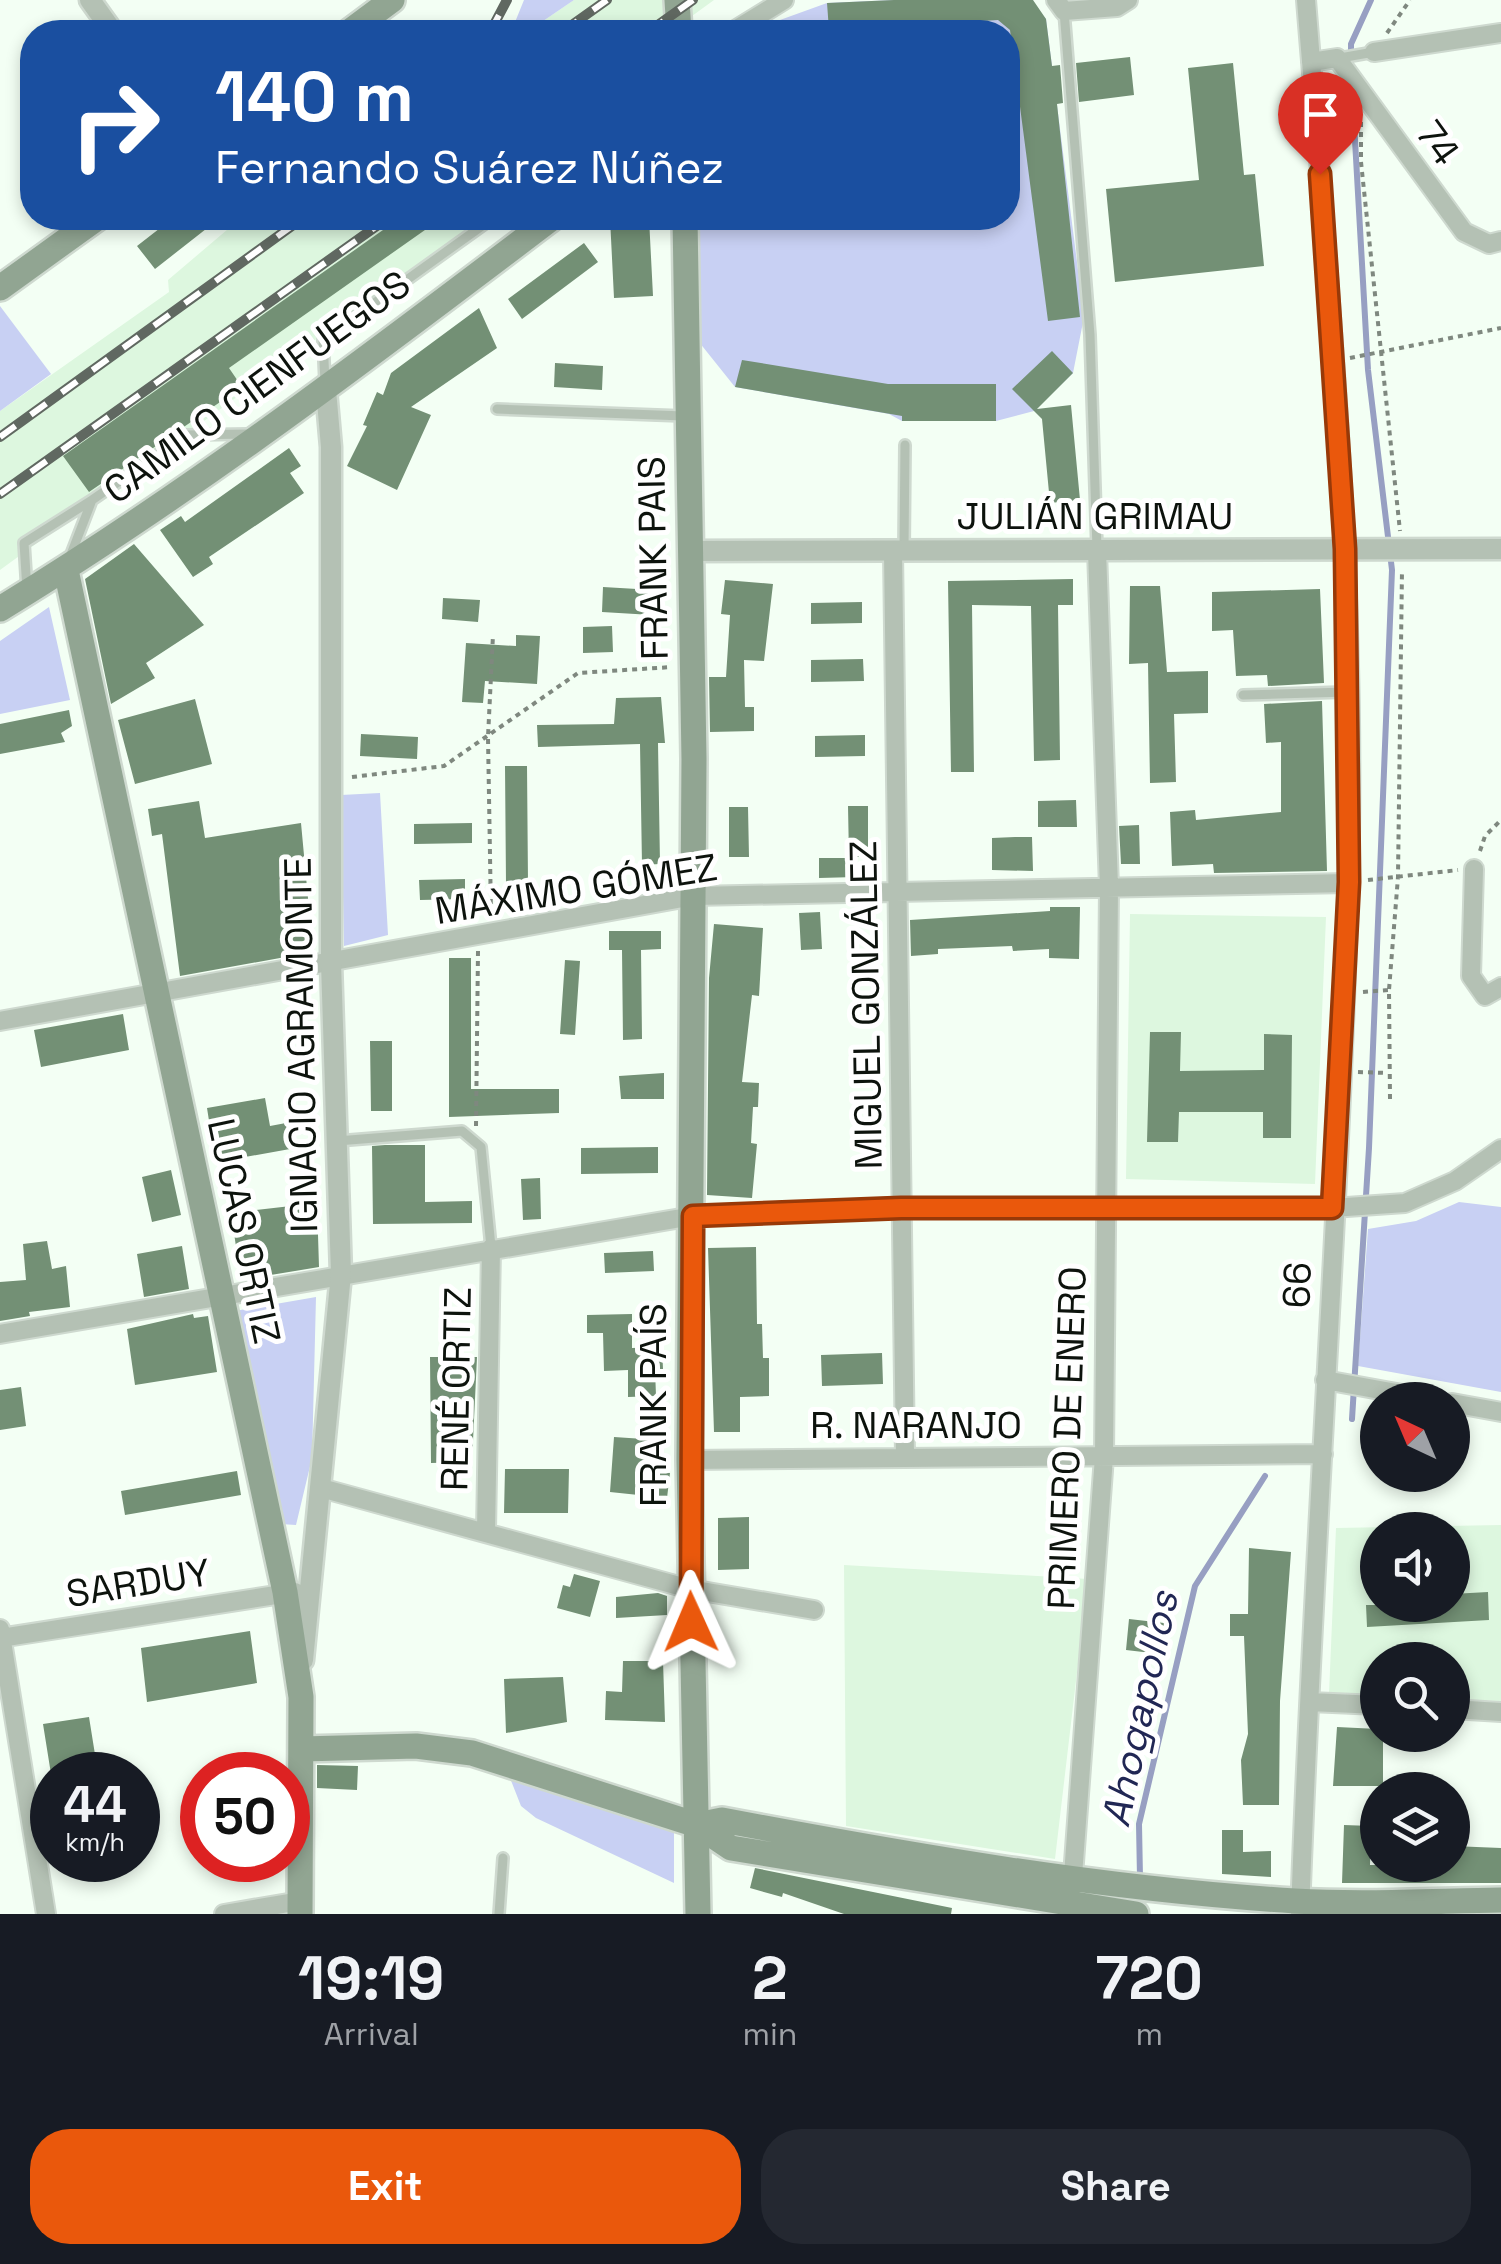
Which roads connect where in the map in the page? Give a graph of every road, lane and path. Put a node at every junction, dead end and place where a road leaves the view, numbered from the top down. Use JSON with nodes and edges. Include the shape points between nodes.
{"nodes":[{"id":1,"x":392,"y":0,"type":"edge"},
{"id":2,"x":784,"y":0,"type":"edge"},
{"id":3,"x":1128,"y":0,"type":"edge"},
{"id":4,"x":1306,"y":0,"type":"edge"},
{"id":5,"x":1410,"y":0,"type":"edge"},
{"id":6,"x":1060,"y":6,"type":"edge"},
{"id":7,"x":364,"y":20,"type":"edge"},
{"id":8,"x":752,"y":20,"type":"edge"},
{"id":9,"x":1501,"y":34,"type":"edge"},
{"id":10,"x":1374,"y":52,"type":"junction"},
{"id":11,"x":1337,"y":58,"type":"junction"},
{"id":12,"x":1311,"y":62,"type":"junction"},
{"id":13,"x":1362,"y":95,"type":"junction"},
{"id":14,"x":80,"y":230,"type":"edge"},
{"id":15,"x":477,"y":230,"type":"edge"},
{"id":16,"x":536,"y":230,"type":"edge"},
{"id":17,"x":685,"y":230,"type":"edge"},
{"id":18,"x":1501,"y":242,"type":"edge"},
{"id":19,"x":0,"y":288,"type":"edge"},
{"id":20,"x":1501,"y":328,"type":"edge"},
{"id":21,"x":1381,"y":353,"type":"junction"},
{"id":22,"x":1366,"y":355,"type":"dead end"},
{"id":23,"x":326,"y":390,"type":"junction"},
{"id":24,"x":496,"y":409,"type":"dead end"},
{"id":25,"x":688,"y":416,"type":"junction"},
{"id":26,"x":262,"y":434,"type":"junction"},
{"id":27,"x":906,"y":445,"type":"dead end"},
{"id":28,"x":92,"y":500,"type":"junction"},
{"id":29,"x":1345,"y":549,"type":"junction"},
{"id":30,"x":1501,"y":549,"type":"edge"},
{"id":31,"x":689,"y":550,"type":"junction"},
{"id":32,"x":1400,"y":550,"type":"junction"},
{"id":33,"x":1098,"y":551,"type":"junction"},
{"id":34,"x":898,"y":552,"type":"junction"},
{"id":35,"x":66,"y":570,"type":"junction"},
{"id":36,"x":27,"y":593,"type":"junction"},
{"id":37,"x":0,"y":609,"type":"edge"},
{"id":38,"x":493,"y":635,"type":"dead end"},
{"id":39,"x":692,"y":665,"type":"junction"},
{"id":40,"x":1346,"y":692,"type":"junction"},
{"id":41,"x":1243,"y":695,"type":"dead end"},
{"id":42,"x":488,"y":737,"type":"junction"},
{"id":43,"x":331,"y":780,"type":"junction"},
{"id":44,"x":1501,"y":820,"type":"edge"},
{"id":45,"x":1474,"y":868,"type":"junction"},
{"id":46,"x":1396,"y":878,"type":"junction"},
{"id":47,"x":1355,"y":882,"type":"junction"},
{"id":48,"x":1109,"y":886,"type":"junction"},
{"id":49,"x":897,"y":892,"type":"junction"},
{"id":50,"x":694,"y":896,"type":"junction"},
{"id":51,"x":485,"y":935,"type":"junction"},
{"id":52,"x":331,"y":964,"type":"junction"},
{"id":53,"x":1501,"y":987,"type":"edge"},
{"id":54,"x":1389,"y":990,"type":"junction"},
{"id":55,"x":1376,"y":991,"type":"dead end"},
{"id":56,"x":154,"y":994,"type":"junction"},
{"id":57,"x":0,"y":1020,"type":"edge"},
{"id":58,"x":1369,"y":1072,"type":"dead end"},
{"id":59,"x":1388,"y":1072,"type":"junction"},
{"id":60,"x":1390,"y":1099,"type":"dead end"},
{"id":61,"x":476,"y":1139,"type":"junction"},
{"id":62,"x":337,"y":1141,"type":"junction"},
{"id":63,"x":1501,"y":1149,"type":"edge"},
{"id":64,"x":901,"y":1208,"type":"junction"},
{"id":65,"x":1332,"y":1208,"type":"junction"},
{"id":66,"x":1107,"y":1209,"type":"junction"},
{"id":67,"x":693,"y":1216,"type":"junction"},
{"id":68,"x":491,"y":1248,"type":"junction"},
{"id":69,"x":341,"y":1274,"type":"junction"},
{"id":70,"x":220,"y":1298,"type":"junction"},
{"id":71,"x":0,"y":1334,"type":"edge"},
{"id":72,"x":1325,"y":1380,"type":"junction"},
{"id":73,"x":1360,"y":1386,"type":"edge"},
{"id":74,"x":1470,"y":1406,"type":"edge"},
{"id":75,"x":1501,"y":1412,"type":"edge"},
{"id":76,"x":1323,"y":1454,"type":"junction"},
{"id":77,"x":905,"y":1457,"type":"junction"},
{"id":78,"x":1104,"y":1457,"type":"junction"},
{"id":79,"x":689,"y":1460,"type":"junction"},
{"id":80,"x":321,"y":1488,"type":"junction"},
{"id":81,"x":486,"y":1531,"type":"junction"},
{"id":82,"x":690,"y":1588,"type":"junction"},
{"id":83,"x":296,"y":1592,"type":"junction"},
{"id":84,"x":814,"y":1610,"type":"dead end"},
{"id":85,"x":0,"y":1630,"type":"edge"},
{"id":86,"x":1,"y":1638,"type":"edge"},
{"id":87,"x":1310,"y":1702,"type":"junction"},
{"id":88,"x":1360,"y":1704,"type":"edge"},
{"id":89,"x":1470,"y":1710,"type":"edge"},
{"id":90,"x":1501,"y":1712,"type":"edge"},
{"id":91,"x":302,"y":1749,"type":"junction"},
{"id":92,"x":714,"y":1831,"type":"junction"},
{"id":93,"x":503,"y":1858,"type":"dead end"},
{"id":94,"x":1076,"y":1898,"type":"edge"},
{"id":95,"x":1501,"y":1900,"type":"edge"},
{"id":96,"x":300,"y":1908,"type":"edge"},
{"id":97,"x":1300,"y":1908,"type":"edge"},
{"id":98,"x":46,"y":1914,"type":"edge"},
{"id":99,"x":224,"y":1914,"type":"edge"},
{"id":100,"x":498,"y":1914,"type":"edge"},
{"id":101,"x":698,"y":1914,"type":"edge"},
{"id":102,"x":1136,"y":1914,"type":"edge"}],
"edges":[{"from":1,"to":7,"type":"main road"},
{"from":2,"to":8,"type":"street"},
{"from":3,"to":6,"type":"street","via":[[1117,7]]},
{"from":4,"to":12,"type":"street","name":"66"},
{"from":5,"to":10,"type":"path"},
{"from":6,"to":33,"type":"lane","via":[[1090,335]]},
{"from":9,"to":10,"type":"street"},
{"from":10,"to":11,"type":"lane"},
{"from":11,"to":12,"type":"street"},
{"from":11,"to":13,"type":"street","name":"74"},
{"from":12,"to":29,"type":"street","name":"66"},
{"from":13,"to":18,"type":"street","name":"74","via":[[1464,232],[1489,244]]},
{"from":13,"to":21,"type":"path","via":[[1361,162]]},
{"from":14,"to":19,"type":"main road"},
{"from":15,"to":23,"type":"lane","via":[[323,340]]},
{"from":16,"to":23,"type":"main road","name":"CAMILO CIENFUEGOS"},
{"from":17,"to":25,"type":"main road","name":"FRANK PAIS"},
{"from":20,"to":21,"type":"path"},
{"from":21,"to":22,"type":"path"},
{"from":21,"to":32,"type":"path"},
{"from":23,"to":26,"type":"main road","name":"CAMILO CIENFUEGOS"},
{"from":23,"to":43,"type":"street","name":"IGNACIO AGRAMONTE","via":[[332,447]]},
{"from":24,"to":25,"type":"lane"},
{"from":25,"to":31,"type":"main road","name":"FRANK PAIS"},
{"from":26,"to":28,"type":"lane","via":[[186,434]]},
{"from":26,"to":35,"type":"main road","name":"CAMILO CIENFUEGOS"},
{"from":27,"to":34,"type":"lane"},
{"from":28,"to":35,"type":"lane"},
{"from":28,"to":36,"type":"lane","via":[[24,543]]},
{"from":29,"to":32,"type":"street","name":"JULIÁN GRIMAU"},
{"from":29,"to":33,"type":"street","name":"JULIÁN GRIMAU"},
{"from":29,"to":40,"type":"street","name":"66"},
{"from":30,"to":32,"type":"street","name":"JULIÁN GRIMAU"},
{"from":31,"to":34,"type":"street","name":"JULIÁN GRIMAU"},
{"from":31,"to":39,"type":"main road","name":"FRANK PAIS"},
{"from":32,"to":46,"type":"path"},
{"from":33,"to":34,"type":"street","name":"JULIÁN GRIMAU"},
{"from":33,"to":48,"type":"street","name":"PRIMERO DE ENERO"},
{"from":34,"to":49,"type":"street","name":"MIGUEL GONZÁLEZ"},
{"from":35,"to":36,"type":"main road","name":"CAMILO CIENFUEGOS"},
{"from":35,"to":56,"type":"main road","name":"LUCAS ORTIZ"},
{"from":36,"to":37,"type":"main road","name":"CAMILO CIENFUEGOS"},
{"from":38,"to":42,"type":"path"},
{"from":39,"to":42,"type":"path","via":[[578,673]]},
{"from":39,"to":50,"type":"main road","name":"FRANK PAIS"},
{"from":40,"to":41,"type":"lane"},
{"from":40,"to":47,"type":"street","name":"66"},
{"from":42,"to":43,"type":"path","via":[[444,766]]},
{"from":42,"to":51,"type":"path"},
{"from":43,"to":52,"type":"street","name":"IGNACIO AGRAMONTE"},
{"from":44,"to":45,"type":"path","via":[[1485,836]]},
{"from":45,"to":46,"type":"path"},
{"from":45,"to":53,"type":"street","via":[[1471,976],[1485,996]]},
{"from":46,"to":47,"type":"path"},
{"from":46,"to":54,"type":"path"},
{"from":47,"to":48,"type":"street","name":"MÁXIMO GÓMEZ"},
{"from":47,"to":65,"type":"street","name":"66"},
{"from":48,"to":49,"type":"street","name":"MÁXIMO GÓMEZ"},
{"from":48,"to":66,"type":"street","name":"PRIMERO DE ENERO"},
{"from":49,"to":50,"type":"street","name":"MÁXIMO GÓMEZ"},
{"from":49,"to":64,"type":"street","name":"MIGUEL GONZÁLEZ"},
{"from":50,"to":51,"type":"street","name":"MÁXIMO GÓMEZ"},
{"from":50,"to":67,"type":"main road","name":"FRANK PAÍS"},
{"from":51,"to":52,"type":"street","name":"MÁXIMO GÓMEZ"},
{"from":51,"to":61,"type":"path"},
{"from":52,"to":56,"type":"street","name":"MÁXIMO GÓMEZ"},
{"from":52,"to":62,"type":"street","name":"IGNACIO AGRAMONTE"},
{"from":54,"to":55,"type":"path"},
{"from":54,"to":59,"type":"path"},
{"from":56,"to":57,"type":"street","name":"MÁXIMO GÓMEZ"},
{"from":56,"to":70,"type":"main road","name":"LUCAS ORTIZ"},
{"from":58,"to":59,"type":"path"},
{"from":59,"to":60,"type":"path"},
{"from":61,"to":62,"type":"lane","via":[[462,1130]]},
{"from":61,"to":68,"type":"lane"},
{"from":62,"to":69,"type":"street","name":"IGNACIO AGRAMONTE"},
{"from":63,"to":65,"type":"street","via":[[1405,1204]]},
{"from":64,"to":66,"type":"street"},
{"from":64,"to":67,"type":"street"},
{"from":64,"to":77,"type":"street","name":"MIGUEL GONZÁLEZ"},
{"from":65,"to":66,"type":"street"},
{"from":65,"to":72,"type":"street","name":"66"},
{"from":66,"to":78,"type":"street","name":"PRIMERO DE ENERO"},
{"from":67,"to":68,"type":"street"},
{"from":67,"to":79,"type":"main road","name":"FRANK PAÍS"},
{"from":68,"to":69,"type":"street"},
{"from":68,"to":81,"type":"street","name":"RENÉ ORTIZ"},
{"from":69,"to":70,"type":"street"},
{"from":69,"to":80,"type":"street","name":"IGNACIO AGRAMONTE"},
{"from":70,"to":71,"type":"street"},
{"from":70,"to":83,"type":"main road","name":"LUCAS ORTIZ"},
{"from":72,"to":73,"type":"street"},
{"from":72,"to":76,"type":"street","name":"66"},
{"from":74,"to":75,"type":"street"},
{"from":76,"to":78,"type":"street","name":"R. NARANJO"},
{"from":76,"to":87,"type":"street","name":"66"},
{"from":77,"to":78,"type":"street","name":"R. NARANJO"},
{"from":77,"to":79,"type":"street","name":"R. NARANJO"},
{"from":78,"to":94,"type":"street","name":"PRIMERO DE ENERO"},
{"from":79,"to":82,"type":"main road","name":"FRANK PAÍS"},
{"from":80,"to":81,"type":"street"},
{"from":80,"to":83,"type":"street","name":"IGNACIO AGRAMONTE"},
{"from":81,"to":82,"type":"street"},
{"from":82,"to":84,"type":"street"},
{"from":82,"to":92,"type":"main road","name":"FRANK PAÍS","via":[[697,1791]]},
{"from":83,"to":86,"type":"street","name":"SARDUY"},
{"from":83,"to":91,"type":"main road","name":"LUCAS ORTIZ"},
{"from":85,"to":86,"type":"street"},
{"from":86,"to":98,"type":"street"},
{"from":87,"to":88,"type":"street"},
{"from":87,"to":97,"type":"street","name":"66"},
{"from":89,"to":90,"type":"street"},
{"from":91,"to":92,"type":"main road","via":[[416,1746],[472,1752]]},
{"from":91,"to":96,"type":"main road","name":"LUCAS ORTIZ"},
{"from":92,"to":94,"type":"main road"},
{"from":92,"to":101,"type":"main road","via":[[698,1859]]},
{"from":93,"to":100,"type":"lane"},
{"from":94,"to":97,"type":"main road","via":[[1178,1892]]},
{"from":94,"to":102,"type":"main road"},
{"from":95,"to":97,"type":"main road"},
{"from":96,"to":99,"type":"street"}]}
